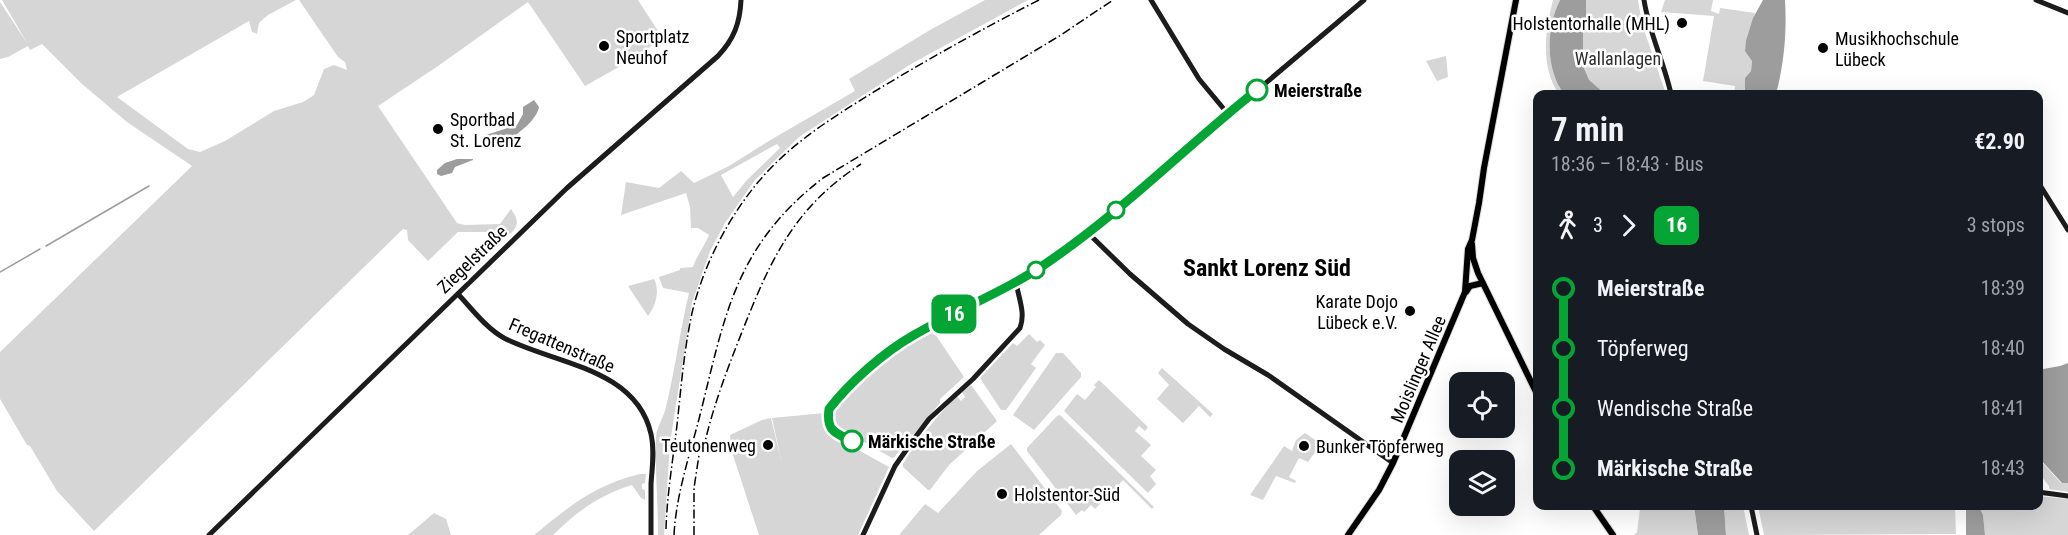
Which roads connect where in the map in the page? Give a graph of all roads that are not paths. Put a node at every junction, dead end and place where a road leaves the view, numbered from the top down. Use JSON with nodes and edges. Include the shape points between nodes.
{"nodes":[{"id":1,"x":741,"y":0,"type":"edge"},
{"id":2,"x":1151,"y":0,"type":"edge"},
{"id":3,"x":1364,"y":0,"type":"edge"},
{"id":4,"x":1518,"y":0,"type":"edge"},
{"id":5,"x":1644,"y":0,"type":"edge"},
{"id":6,"x":2036,"y":0,"type":"edge"},
{"id":7,"x":2068,"y":13,"type":"edge"},
{"id":8,"x":1670,"y":90,"type":"edge"},
{"id":9,"x":1228,"y":114,"type":"junction"},
{"id":10,"x":2043,"y":190,"type":"edge"},
{"id":11,"x":2068,"y":230,"type":"edge"},
{"id":12,"x":1088,"y":233,"type":"junction"},
{"id":13,"x":1472,"y":240,"type":"junction"},
{"id":14,"x":1483,"y":283,"type":"junction"},
{"id":15,"x":1466,"y":292,"type":"junction"},
{"id":16,"x":458,"y":294,"type":"junction"},
{"id":17,"x":1533,"y":386,"type":"edge"},
{"id":18,"x":1393,"y":464,"type":"junction"},
{"id":19,"x":2043,"y":492,"type":"edge"},
{"id":20,"x":2068,"y":495,"type":"edge"},
{"id":21,"x":1596,"y":510,"type":"edge"},
{"id":22,"x":1752,"y":510,"type":"edge"},
{"id":23,"x":209,"y":535,"type":"edge"},
{"id":24,"x":651,"y":535,"type":"edge"},
{"id":25,"x":863,"y":535,"type":"edge"},
{"id":26,"x":1348,"y":535,"type":"edge"},
{"id":27,"x":1613,"y":535,"type":"edge"},
{"id":28,"x":1757,"y":535,"type":"edge"}],
"edges":[{"from":1,"to":16,"type":"main road","name":"Ziegelstraße","via":[[735,34],[718,56],[567,188]]},
{"from":2,"to":9,"type":"main road","via":[[1199,79]]},
{"from":3,"to":9,"type":"main road"},
{"from":4,"to":13,"type":"main road","name":"Moislinger Allee"},
{"from":5,"to":8,"type":"main road"},
{"from":6,"to":7,"type":"main road"},
{"from":9,"to":12,"type":"main road"},
{"from":10,"to":11,"type":"main road"},
{"from":12,"to":18,"type":"main road","via":[[1188,324],[1268,375]]},
{"from":12,"to":25,"type":"main road","via":[[1016,281],[1023,310],[1020,328],[922,428],[895,466]]},
{"from":13,"to":14,"type":"main road","via":[[1474,264]]},
{"from":13,"to":15,"type":"main road","name":"Moislinger Allee"},
{"from":14,"to":15,"type":"main road","via":[[1470,286]]},
{"from":14,"to":17,"type":"main road"},
{"from":15,"to":18,"type":"main road","name":"Moislinger Allee"},
{"from":16,"to":23,"type":"main road","name":"Ziegelstraße"},
{"from":16,"to":24,"type":"main road","name":"Fregattenstraße","via":[[498,334],[604,377],[636,402],[652,444]]},
{"from":18,"to":26,"type":"main road","name":"Moislinger Allee"},
{"from":19,"to":20,"type":"main road"},
{"from":21,"to":27,"type":"main road"},
{"from":22,"to":28,"type":"main road"}]}
